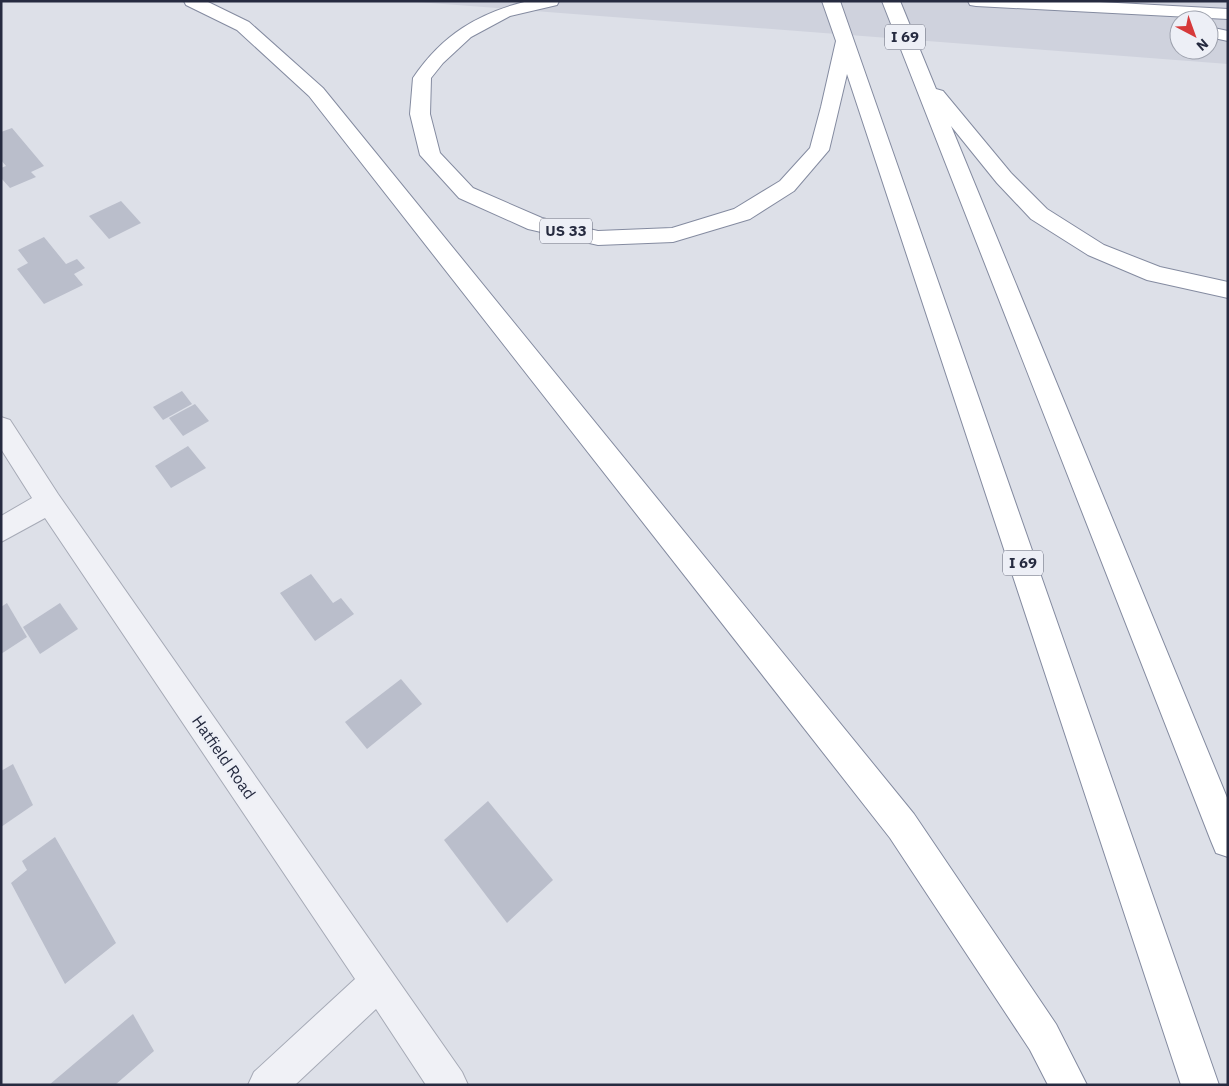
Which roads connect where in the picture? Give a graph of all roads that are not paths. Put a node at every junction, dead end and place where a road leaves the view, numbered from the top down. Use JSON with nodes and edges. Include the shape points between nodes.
{"nodes":[{"id":1,"x":192,"y":1,"type":"edge"},
{"id":2,"x":552,"y":1,"type":"edge"},
{"id":3,"x":831,"y":1,"type":"edge"},
{"id":4,"x":891,"y":1,"type":"edge"},
{"id":5,"x":976,"y":1,"type":"edge"},
{"id":6,"x":989,"y":2,"type":"edge"},
{"id":7,"x":1228,"y":14,"type":"edge"},
{"id":8,"x":1169,"y":26,"type":"edge"},
{"id":9,"x":844,"y":42,"type":"junction"},
{"id":10,"x":918,"y":73,"type":"junction"},
{"id":11,"x":1228,"y":290,"type":"edge"},
{"id":12,"x":1,"y":427,"type":"edge"},
{"id":13,"x":49,"y":502,"type":"junction"},
{"id":14,"x":1,"y":530,"type":"edge"},
{"id":15,"x":1228,"y":841,"type":"edge"},
{"id":16,"x":379,"y":982,"type":"junction"},
{"id":17,"x":266,"y":1085,"type":"edge"},
{"id":18,"x":449,"y":1085,"type":"edge"},
{"id":19,"x":1068,"y":1085,"type":"edge"},
{"id":20,"x":1200,"y":1085,"type":"edge"}],
"edges":[{"from":1,"to":19,"type":"highway","via":[[242,26],[316,92],[902,826],[1043,1037]]},
{"from":2,"to":9,"type":"highway","number":"US 33","via":[[504,12],[465,32],[422,78],[420,114],[430,155],[466,193],[536,224],[598,238],[673,235],[742,214],[788,186],[819,150]]},
{"from":3,"to":9,"type":"highway","number":"I 69"},
{"from":4,"to":10,"type":"highway","number":"I 69"},
{"from":5,"to":6,"type":"highway"},
{"from":6,"to":7,"type":"highway"},
{"from":6,"to":8,"type":"highway"},
{"from":9,"to":20,"type":"highway","number":"I 69"},
{"from":10,"to":11,"type":"highway","via":[[1004,178],[1038,214],[1096,250],[1155,274]]},
{"from":10,"to":15,"type":"highway","number":"I 69"},
{"from":12,"to":13,"type":"street","name":"Hatfield Road"},
{"from":13,"to":14,"type":"street"},
{"from":13,"to":16,"type":"street","name":"Hatfield Road"},
{"from":16,"to":17,"type":"street"},
{"from":16,"to":18,"type":"street","name":"Hatfield Road"}]}
